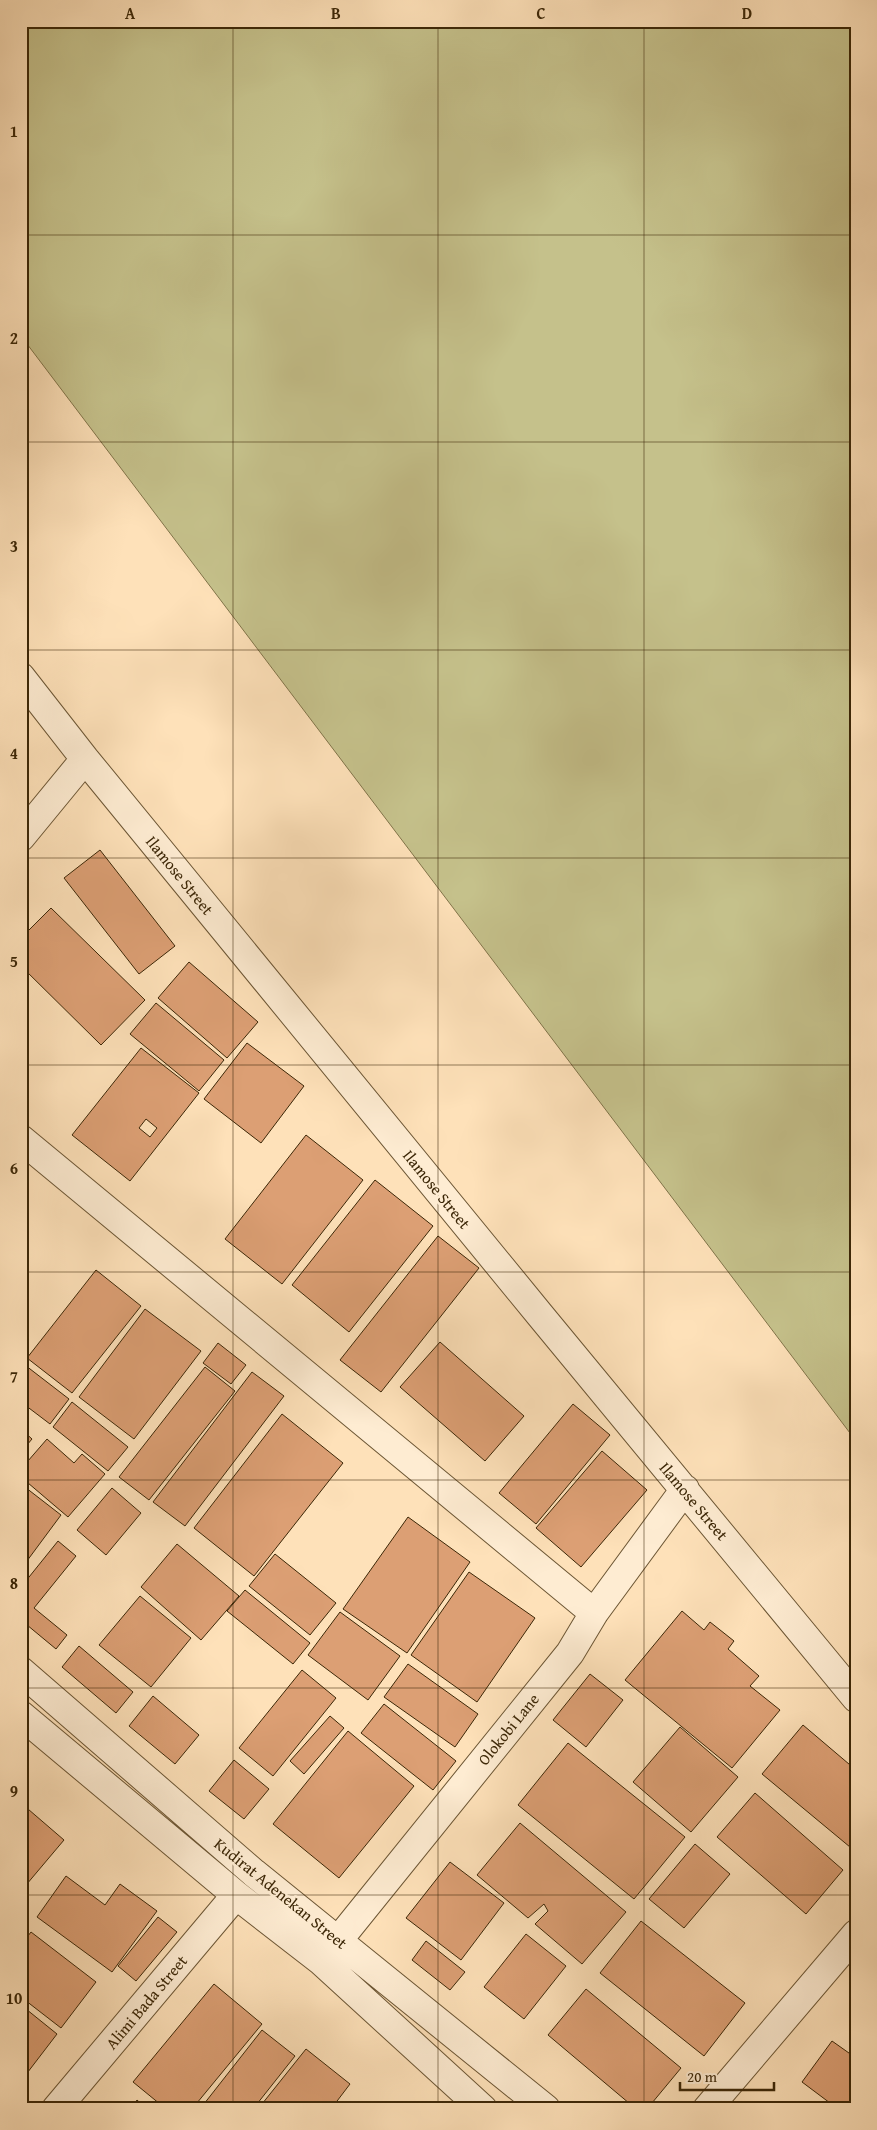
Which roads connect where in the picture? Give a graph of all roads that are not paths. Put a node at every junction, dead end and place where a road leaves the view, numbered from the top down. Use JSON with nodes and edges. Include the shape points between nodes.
{"nodes":[{"id":1,"x":21,"y":677,"type":"edge"},
{"id":2,"x":85,"y":759,"type":"junction"},
{"id":3,"x":21,"y":837,"type":"edge"},
{"id":4,"x":21,"y":1138,"type":"edge"},
{"id":5,"x":685,"y":1490,"type":"junction"},
{"id":6,"x":594,"y":1613,"type":"junction"},
{"id":7,"x":21,"y":1671,"type":"edge"},
{"id":8,"x":856,"y":1698,"type":"edge"},
{"id":9,"x":21,"y":1715,"type":"edge"},
{"id":10,"x":236,"y":1895,"type":"junction"},
{"id":11,"x":856,"y":1934,"type":"edge"},
{"id":12,"x":339,"y":1940,"type":"junction"},
{"id":13,"x":321,"y":1961,"type":"junction"},
{"id":14,"x":56,"y":2109,"type":"edge"},
{"id":15,"x":484,"y":2109,"type":"edge"},
{"id":16,"x":546,"y":2109,"type":"edge"},
{"id":17,"x":707,"y":2109,"type":"edge"}],
"edges":[{"from":1,"to":2,"type":"street","name":"Ilamose Street"},
{"from":2,"to":3,"type":"street"},
{"from":2,"to":5,"type":"street","name":"Ilamose Street"},
{"from":4,"to":6,"type":"street"},
{"from":5,"to":6,"type":"street","name":"Olokobi Lane"},
{"from":5,"to":8,"type":"street","name":"Ilamose Street"},
{"from":6,"to":12,"type":"street","name":"Olokobi Lane","via":[[570,1653]]},
{"from":7,"to":12,"type":"street","name":"Kudirat Adenekan Street","via":[[254,1873]]},
{"from":9,"to":10,"type":"street","name":"Kudirat Adenekan Street"},
{"from":10,"to":13,"type":"street","name":"Kudirat Adenekan Street"},
{"from":10,"to":14,"type":"street","name":"Alimi Bada Street"},
{"from":11,"to":17,"type":"street"},
{"from":12,"to":13,"type":"street","name":"Olokobi Lane"},
{"from":12,"to":16,"type":"street","name":"Kudirat Adenekan Street"},
{"from":13,"to":15,"type":"street","name":"Kudirat Adenekan Street"}]}
